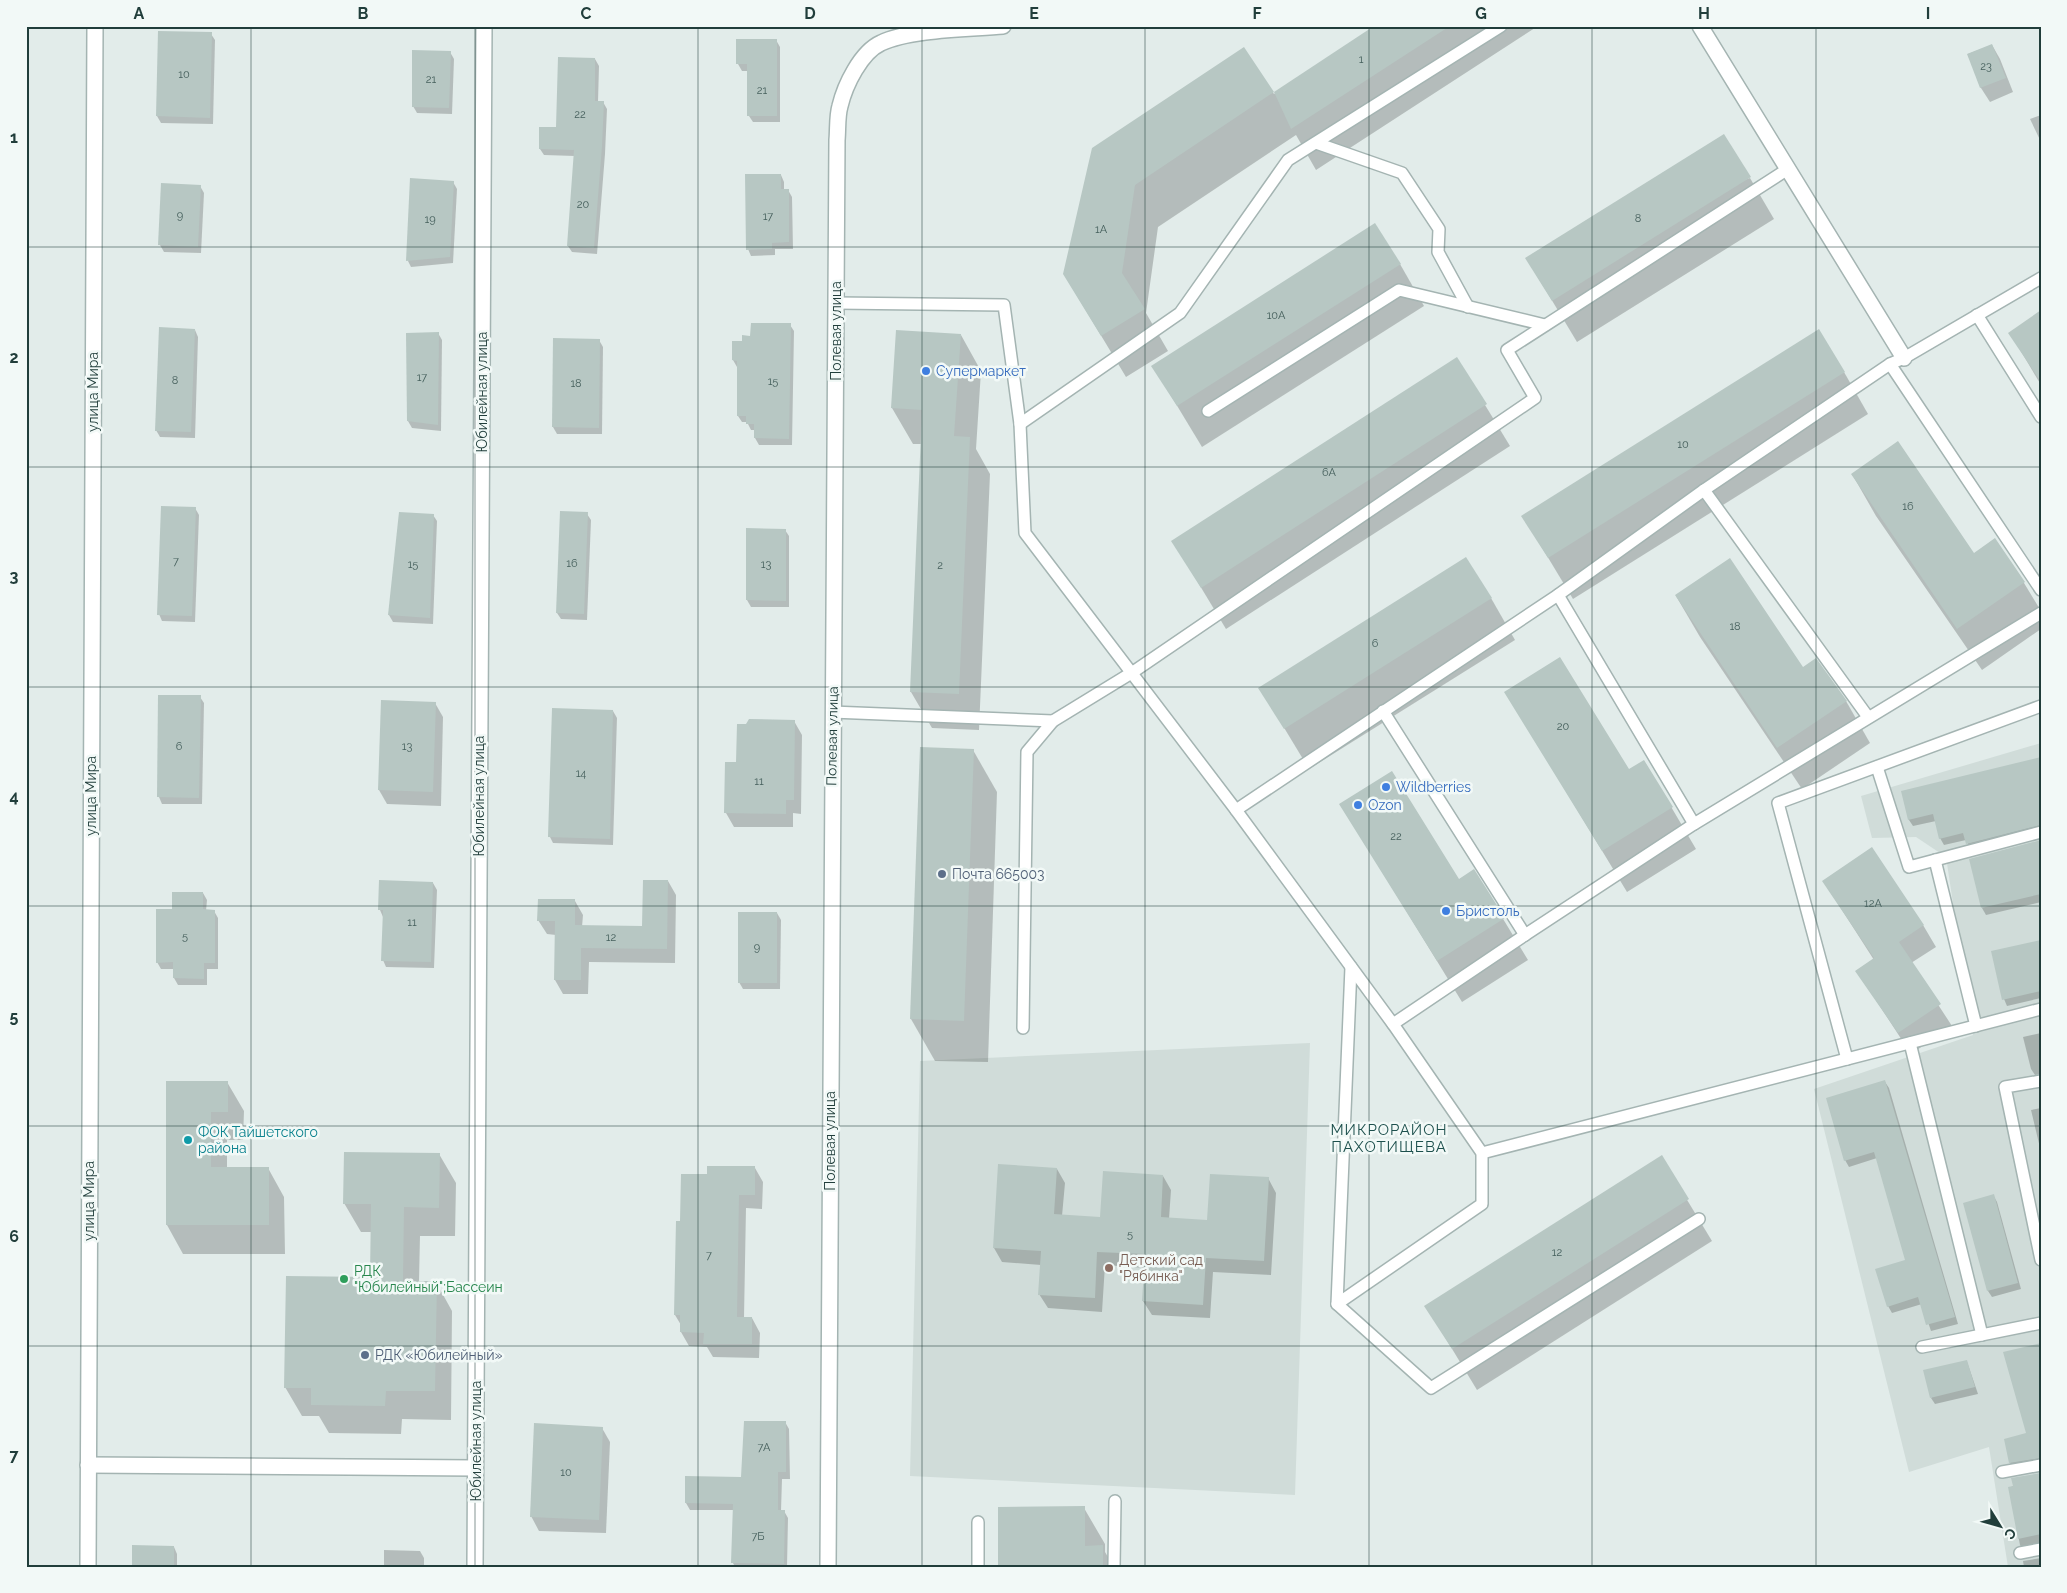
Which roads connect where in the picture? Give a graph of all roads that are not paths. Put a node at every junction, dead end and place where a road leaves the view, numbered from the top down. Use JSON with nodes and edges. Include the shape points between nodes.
{"nodes":[{"id":1,"x":95,"y":26,"type":"edge"},
{"id":2,"x":484,"y":26,"type":"edge"},
{"id":3,"x":1002,"y":26,"type":"edge"},
{"id":4,"x":1501,"y":26,"type":"edge"},
{"id":5,"x":1700,"y":26,"type":"edge"},
{"id":6,"x":1316,"y":143,"type":"junction"},
{"id":7,"x":1788,"y":169,"type":"junction"},
{"id":8,"x":2041,"y":278,"type":"edge"},
{"id":9,"x":836,"y":303,"type":"junction"},
{"id":10,"x":1468,"y":307,"type":"junction"},
{"id":11,"x":1977,"y":315,"type":"junction"},
{"id":12,"x":1545,"y":325,"type":"junction"},
{"id":13,"x":1897,"y":361,"type":"junction"},
{"id":14,"x":1208,"y":412,"type":"dead end"},
{"id":15,"x":2041,"y":417,"type":"edge"},
{"id":16,"x":1020,"y":424,"type":"junction"},
{"id":17,"x":1704,"y":490,"type":"junction"},
{"id":18,"x":2041,"y":590,"type":"edge"},
{"id":19,"x":1558,"y":595,"type":"junction"},
{"id":20,"x":2041,"y":613,"type":"edge"},
{"id":21,"x":1132,"y":672,"type":"junction"},
{"id":22,"x":2041,"y":706,"type":"edge"},
{"id":23,"x":1383,"y":711,"type":"junction"},
{"id":24,"x":832,"y":712,"type":"junction"},
{"id":25,"x":1868,"y":717,"type":"junction"},
{"id":26,"x":1052,"y":721,"type":"junction"},
{"id":27,"x":1877,"y":766,"type":"junction"},
{"id":28,"x":1236,"y":810,"type":"junction"},
{"id":29,"x":1694,"y":824,"type":"junction"},
{"id":30,"x":2041,"y":832,"type":"edge"},
{"id":31,"x":1935,"y":860,"type":"junction"},
{"id":32,"x":1525,"y":935,"type":"junction"},
{"id":33,"x":1351,"y":967,"type":"junction"},
{"id":34,"x":2041,"y":1009,"type":"edge"},
{"id":35,"x":1393,"y":1024,"type":"junction"},
{"id":36,"x":1976,"y":1026,"type":"junction"},
{"id":37,"x":1023,"y":1028,"type":"dead end"},
{"id":38,"x":1910,"y":1043,"type":"junction"},
{"id":39,"x":1847,"y":1059,"type":"junction"},
{"id":40,"x":2041,"y":1081,"type":"edge"},
{"id":41,"x":1482,"y":1154,"type":"junction"},
{"id":42,"x":1699,"y":1219,"type":"dead end"},
{"id":43,"x":2041,"y":1260,"type":"edge"},
{"id":44,"x":1337,"y":1304,"type":"junction"},
{"id":45,"x":2041,"y":1323,"type":"edge"},
{"id":46,"x":1982,"y":1335,"type":"junction"},
{"id":47,"x":1922,"y":1347,"type":"dead end"},
{"id":48,"x":88,"y":1465,"type":"junction"},
{"id":49,"x":2041,"y":1465,"type":"edge"},
{"id":50,"x":475,"y":1468,"type":"junction"},
{"id":51,"x":2002,"y":1472,"type":"dead end"},
{"id":52,"x":1115,"y":1501,"type":"dead end"},
{"id":53,"x":978,"y":1522,"type":"dead end"},
{"id":54,"x":2041,"y":1549,"type":"edge"},
{"id":55,"x":2020,"y":1553,"type":"dead end"},
{"id":56,"x":88,"y":1567,"type":"edge"},
{"id":57,"x":475,"y":1567,"type":"edge"},
{"id":58,"x":828,"y":1567,"type":"edge"},
{"id":59,"x":978,"y":1567,"type":"edge"},
{"id":60,"x":1114,"y":1567,"type":"edge"}],
"edges":[{"from":1,"to":48,"type":"street","name":"улица Мира"},
{"from":2,"to":50,"type":"street","name":"Юбилейная улица"},
{"from":3,"to":9,"type":"street","name":"Полевая улица","via":[[910,34],[880,43],[863,56],[851,76],[840,106],[837,140]]},
{"from":4,"to":6,"type":"lane"},
{"from":5,"to":7,"type":"street"},
{"from":6,"to":10,"type":"lane","via":[[1402,174],[1439,229],[1438,252]]},
{"from":6,"to":16,"type":"lane","via":[[1288,160],[1180,313]]},
{"from":7,"to":12,"type":"lane"},
{"from":7,"to":13,"type":"street"},
{"from":8,"to":11,"type":"lane"},
{"from":9,"to":16,"type":"lane","via":[[1004,305]]},
{"from":9,"to":24,"type":"street","name":"Полевая улица"},
{"from":10,"to":12,"type":"lane"},
{"from":10,"to":14,"type":"lane","via":[[1399,290]]},
{"from":11,"to":13,"type":"lane"},
{"from":11,"to":15,"type":"lane"},
{"from":12,"to":21,"type":"lane","via":[[1507,350],[1534,398]]},
{"from":13,"to":17,"type":"lane"},
{"from":13,"to":18,"type":"lane"},
{"from":16,"to":21,"type":"lane","via":[[1025,532]]},
{"from":17,"to":19,"type":"lane"},
{"from":17,"to":25,"type":"lane"},
{"from":19,"to":23,"type":"lane"},
{"from":19,"to":29,"type":"lane"},
{"from":20,"to":25,"type":"lane"},
{"from":21,"to":26,"type":"lane"},
{"from":21,"to":28,"type":"lane"},
{"from":22,"to":27,"type":"lane"},
{"from":23,"to":28,"type":"lane"},
{"from":23,"to":32,"type":"lane"},
{"from":24,"to":26,"type":"lane"},
{"from":24,"to":58,"type":"street","name":"Полевая улица"},
{"from":25,"to":29,"type":"lane"},
{"from":26,"to":37,"type":"lane","via":[[1027,752]]},
{"from":27,"to":31,"type":"lane","via":[[1909,867]]},
{"from":27,"to":39,"type":"lane","via":[[1778,803]]},
{"from":28,"to":33,"type":"lane"},
{"from":29,"to":32,"type":"lane"},
{"from":30,"to":31,"type":"lane"},
{"from":31,"to":36,"type":"lane"},
{"from":32,"to":35,"type":"lane"},
{"from":33,"to":35,"type":"lane"},
{"from":33,"to":44,"type":"lane"},
{"from":34,"to":36,"type":"lane"},
{"from":35,"to":41,"type":"lane"},
{"from":36,"to":38,"type":"lane"},
{"from":38,"to":39,"type":"lane"},
{"from":38,"to":46,"type":"lane"},
{"from":39,"to":41,"type":"lane"},
{"from":40,"to":43,"type":"lane","via":[[2005,1087]]},
{"from":41,"to":44,"type":"lane","via":[[1482,1204]]},
{"from":42,"to":44,"type":"lane","via":[[1431,1388]]},
{"from":45,"to":46,"type":"lane"},
{"from":46,"to":47,"type":"lane"},
{"from":48,"to":50,"type":"street"},
{"from":48,"to":56,"type":"street","name":"улица Мира"},
{"from":49,"to":51,"type":"lane"},
{"from":50,"to":57,"type":"street","name":"Юбилейная улица"},
{"from":52,"to":60,"type":"lane"},
{"from":53,"to":59,"type":"lane"},
{"from":54,"to":55,"type":"lane"}]}
